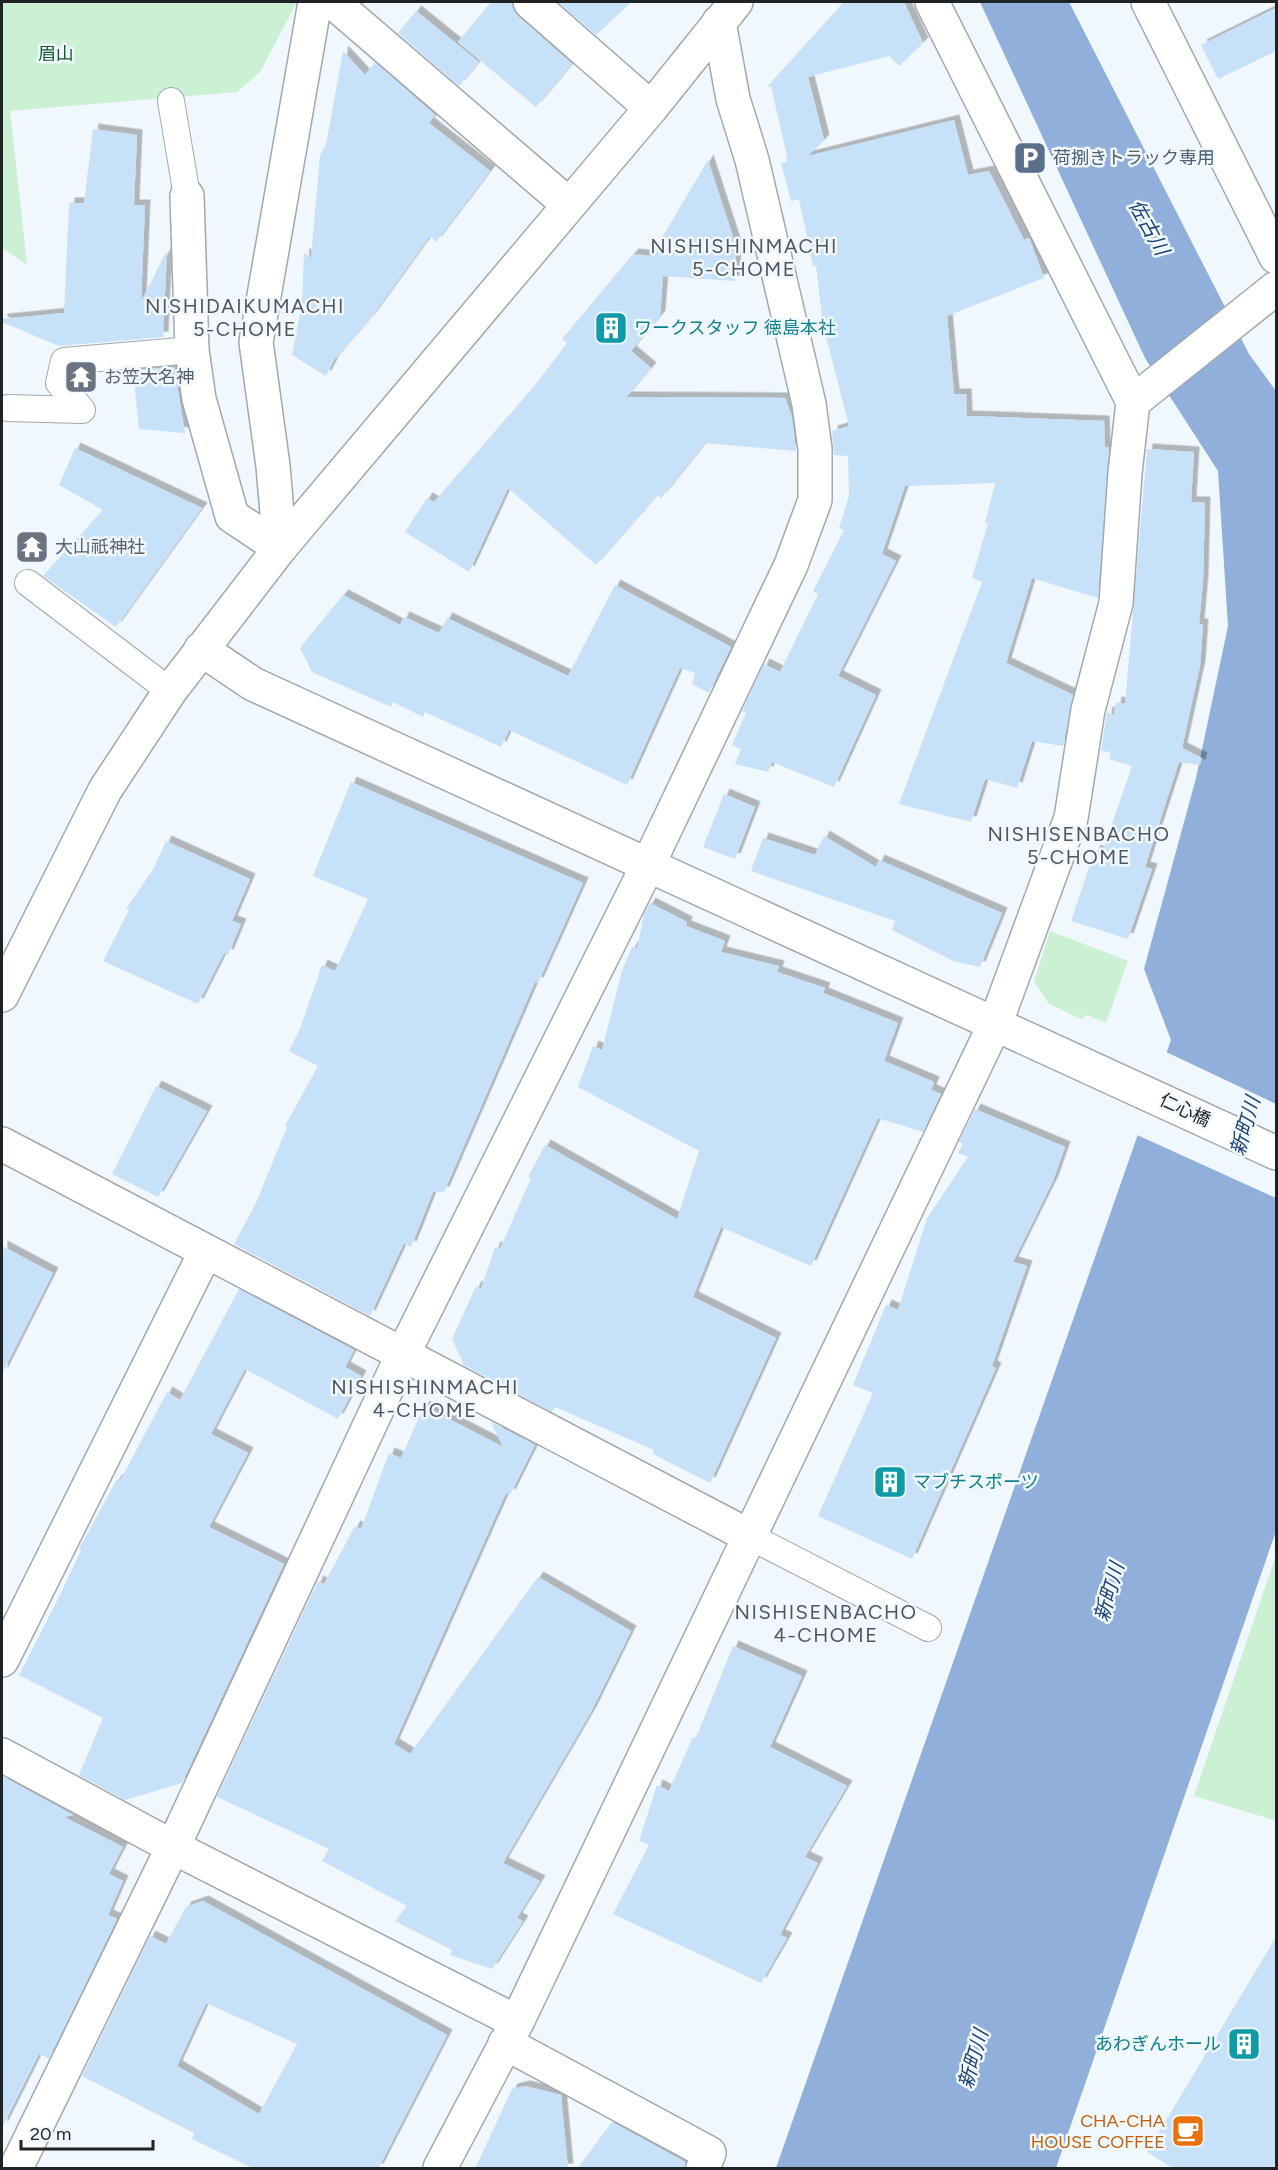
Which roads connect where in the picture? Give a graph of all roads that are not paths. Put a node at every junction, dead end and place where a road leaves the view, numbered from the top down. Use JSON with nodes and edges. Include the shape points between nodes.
{"nodes":[{"id":1,"x":315,"y":2,"type":"edge"},
{"id":2,"x":333,"y":2,"type":"edge"},
{"id":3,"x":530,"y":2,"type":"edge"},
{"id":4,"x":932,"y":2,"type":"edge"},
{"id":5,"x":1148,"y":2,"type":"edge"},
{"id":6,"x":724,"y":8,"type":"edge"},
{"id":7,"x":171,"y":101,"type":"dead end"},
{"id":8,"x":651,"y":108,"type":"junction"},
{"id":9,"x":187,"y":196,"type":"joint"},
{"id":10,"x":569,"y":205,"type":"junction"},
{"id":11,"x":1276,"y":257,"type":"edge"},
{"id":12,"x":1276,"y":288,"type":"edge"},
{"id":13,"x":192,"y":350,"type":"junction"},
{"id":14,"x":1142,"y":395,"type":"junction"},
{"id":15,"x":8,"y":408,"type":"dead end"},
{"id":16,"x":279,"y":548,"type":"junction"},
{"id":17,"x":28,"y":583,"type":"dead end"},
{"id":18,"x":201,"y":649,"type":"junction"},
{"id":19,"x":170,"y":691,"type":"junction"},
{"id":20,"x":648,"y":866,"type":"junction"},
{"id":21,"x":2,"y":995,"type":"edge"},
{"id":22,"x":996,"y":1022,"type":"junction"},
{"id":23,"x":2,"y":1144,"type":"edge"},
{"id":24,"x":1276,"y":1153,"type":"edge"},
{"id":25,"x":207,"y":1251,"type":"junction"},
{"id":26,"x":402,"y":1356,"type":"junction"},
{"id":27,"x":749,"y":1536,"type":"junction"},
{"id":28,"x":928,"y":1628,"type":"dead end"},
{"id":29,"x":2,"y":1659,"type":"edge"},
{"id":30,"x":2,"y":1755,"type":"edge"},
{"id":31,"x":173,"y":1847,"type":"junction"},
{"id":32,"x":511,"y":2033,"type":"junction"},
{"id":33,"x":16,"y":2169,"type":"edge"},
{"id":34,"x":440,"y":2169,"type":"edge"},
{"id":35,"x":703,"y":2169,"type":"edge"}],
"edges":[{"from":1,"to":16,"type":"street","via":[[256,342],[273,465]]},
{"from":2,"to":10,"type":"street"},
{"from":3,"to":8,"type":"street"},
{"from":4,"to":14,"type":"street"},
{"from":5,"to":11,"type":"street"},
{"from":6,"to":8,"type":"street"},
{"from":6,"to":20,"type":"street","via":[[733,99],[752,160],[809,404],[815,449],[815,500],[791,565]]},
{"from":7,"to":9,"type":"lane"},
{"from":8,"to":10,"type":"street"},
{"from":9,"to":13,"type":"street"},
{"from":10,"to":16,"type":"street"},
{"from":12,"to":14,"type":"street"},
{"from":13,"to":15,"type":"lane","via":[[64,361],[59,383],[82,410]]},
{"from":13,"to":16,"type":"street","via":[[199,399],[232,516]]},
{"from":14,"to":22,"type":"street","via":[[1125,472],[1116,603],[1088,710],[1071,818]]},
{"from":16,"to":18,"type":"street"},
{"from":17,"to":19,"type":"lane"},
{"from":18,"to":19,"type":"street"},
{"from":18,"to":20,"type":"street","name":"仁心橋","via":[[253,684]]},
{"from":19,"to":21,"type":"street","via":[[105,790]]},
{"from":20,"to":22,"type":"street","name":"仁心橋"},
{"from":20,"to":26,"type":"street"},
{"from":22,"to":24,"type":"street","name":"仁心橋"},
{"from":22,"to":27,"type":"street"},
{"from":23,"to":25,"type":"street"},
{"from":25,"to":26,"type":"street"},
{"from":25,"to":29,"type":"street"},
{"from":26,"to":27,"type":"street"},
{"from":26,"to":31,"type":"street"},
{"from":27,"to":28,"type":"lane"},
{"from":27,"to":32,"type":"street"},
{"from":30,"to":31,"type":"street"},
{"from":31,"to":32,"type":"street"},
{"from":31,"to":33,"type":"street"},
{"from":32,"to":34,"type":"street"},
{"from":32,"to":35,"type":"street","via":[[709,2153]]}]}
